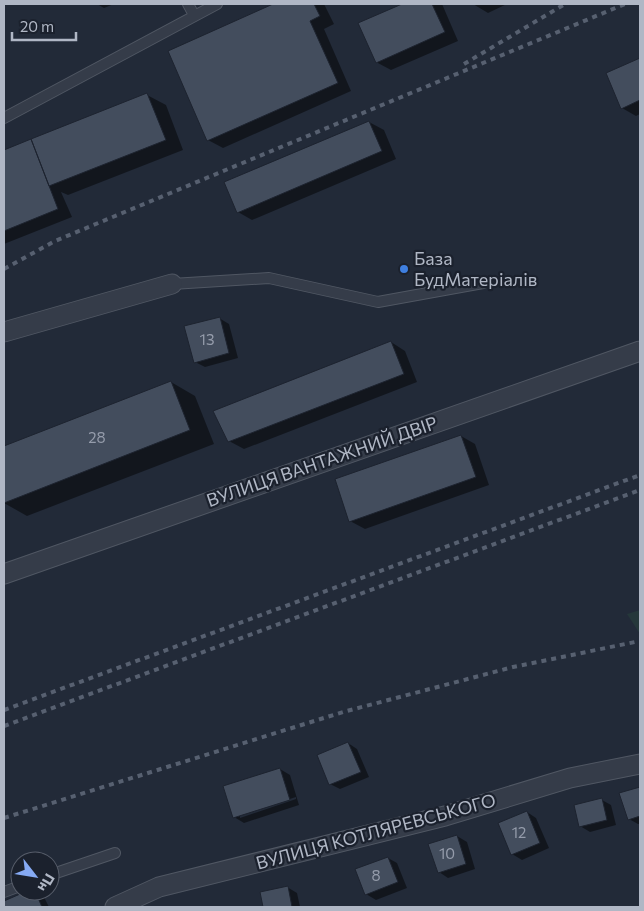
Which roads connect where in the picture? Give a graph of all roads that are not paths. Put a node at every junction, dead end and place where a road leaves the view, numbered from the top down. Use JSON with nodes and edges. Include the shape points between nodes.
{"nodes":[{"id":1,"x":188,"y":4,"type":"edge"},
{"id":2,"x":217,"y":4,"type":"edge"},
{"id":3,"x":194,"y":15,"type":"junction"},
{"id":4,"x":4,"y":118,"type":"edge"},
{"id":5,"x":483,"y":282,"type":"dead end"},
{"id":6,"x":172,"y":284,"type":"joint"},
{"id":7,"x":4,"y":332,"type":"edge"},
{"id":8,"x":640,"y":351,"type":"edge"},
{"id":9,"x":4,"y":574,"type":"edge"},
{"id":10,"x":640,"y":764,"type":"edge"},
{"id":11,"x":115,"y":853,"type":"dead end"},
{"id":12,"x":60,"y":872,"type":"edge"},
{"id":13,"x":114,"y":907,"type":"edge"}],
"edges":[{"from":1,"to":3,"type":"lane"},
{"from":2,"to":3,"type":"lane"},
{"from":3,"to":4,"type":"lane"},
{"from":5,"to":6,"type":"lane","via":[[378,302],[269,278]]},
{"from":6,"to":7,"type":"street"},
{"from":8,"to":9,"type":"street","name":"ВУЛИЦЯ ВАНТАЖНИЙ ДВІР"},
{"from":10,"to":13,"type":"street","name":"ВУЛИЦЯ КОТЛЯРЕВСЬКОГО","via":[[570,778],[445,816],[158,887]]},
{"from":11,"to":12,"type":"lane"}]}
